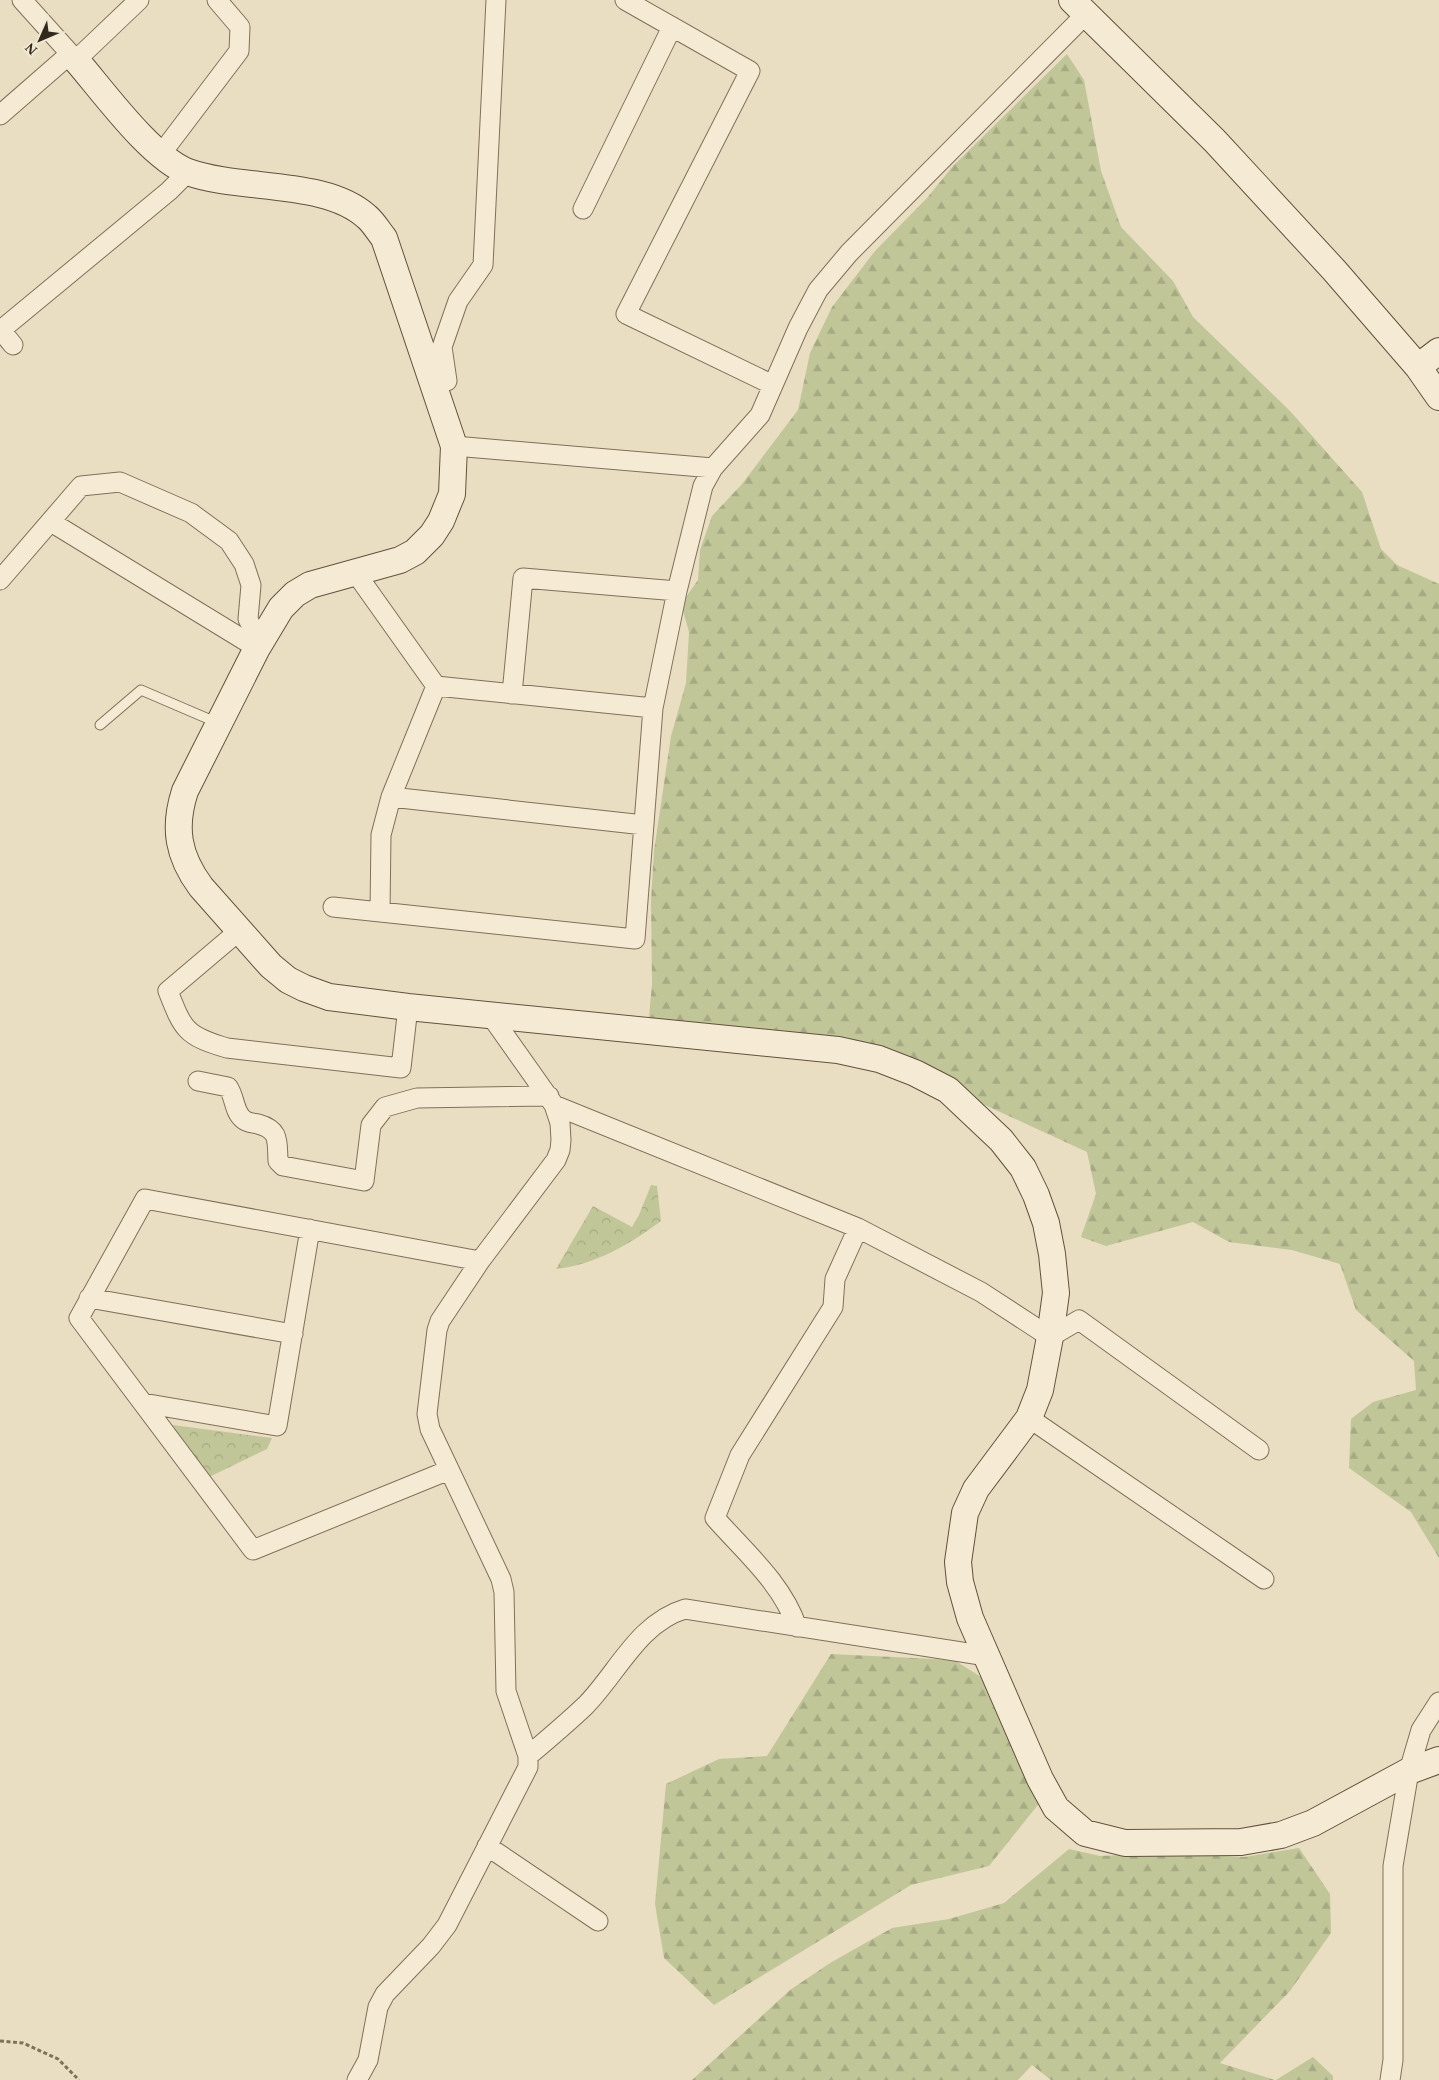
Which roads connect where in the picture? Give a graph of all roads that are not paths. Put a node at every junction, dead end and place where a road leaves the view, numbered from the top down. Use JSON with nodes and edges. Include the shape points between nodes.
{"nodes":[{"id":1,"x":22,"y":0,"type":"edge"},
{"id":2,"x":139,"y":0,"type":"edge"},
{"id":3,"x":217,"y":0,"type":"edge"},
{"id":4,"x":496,"y":0,"type":"edge"},
{"id":5,"x":625,"y":0,"type":"edge"},
{"id":6,"x":1080,"y":6,"type":"edge"},
{"id":7,"x":672,"y":27,"type":"junction"},
{"id":8,"x":73,"y":57,"type":"junction"},
{"id":9,"x":0,"y":115,"type":"edge"},
{"id":10,"x":161,"y":154,"type":"junction"},
{"id":11,"x":188,"y":172,"type":"junction"},
{"id":12,"x":583,"y":209,"type":"dead end"},
{"id":13,"x":1,"y":330,"type":"edge"},
{"id":14,"x":14,"y":345,"type":"dead end"},
{"id":15,"x":1439,"y":350,"type":"edge"},
{"id":16,"x":1418,"y":367,"type":"junction"},
{"id":17,"x":434,"y":383,"type":"junction"},
{"id":18,"x":773,"y":385,"type":"junction"},
{"id":19,"x":1439,"y":397,"type":"edge"},
{"id":20,"x":454,"y":446,"type":"junction"},
{"id":21,"x":713,"y":468,"type":"junction"},
{"id":22,"x":51,"y":522,"type":"junction"},
{"id":23,"x":355,"y":572,"type":"junction"},
{"id":24,"x":0,"y":580,"type":"edge"},
{"id":25,"x":677,"y":591,"type":"junction"},
{"id":26,"x":258,"y":646,"type":"junction"},
{"id":27,"x":436,"y":686,"type":"junction"},
{"id":28,"x":512,"y":694,"type":"junction"},
{"id":29,"x":653,"y":708,"type":"junction"},
{"id":30,"x":218,"y":723,"type":"junction"},
{"id":31,"x":100,"y":725,"type":"dead end"},
{"id":32,"x":391,"y":797,"type":"junction"},
{"id":33,"x":644,"y":825,"type":"junction"},
{"id":34,"x":333,"y":907,"type":"dead end"},
{"id":35,"x":380,"y":912,"type":"junction"},
{"id":36,"x":240,"y":930,"type":"junction"},
{"id":37,"x":408,"y":1007,"type":"junction"},
{"id":38,"x":491,"y":1016,"type":"junction"},
{"id":39,"x":198,"y":1081,"type":"dead end"},
{"id":40,"x":551,"y":1100,"type":"junction"},
{"id":41,"x":858,"y":1228,"type":"junction"},
{"id":42,"x":310,"y":1229,"type":"junction"},
{"id":43,"x":480,"y":1261,"type":"junction"},
{"id":44,"x":89,"y":1298,"type":"junction"},
{"id":45,"x":293,"y":1334,"type":"junction"},
{"id":46,"x":1050,"y":1337,"type":"junction"},
{"id":47,"x":143,"y":1403,"type":"junction"},
{"id":48,"x":1028,"y":1418,"type":"junction"},
{"id":49,"x":1259,"y":1450,"type":"dead end"},
{"id":50,"x":449,"y":1470,"type":"junction"},
{"id":51,"x":1264,"y":1579,"type":"dead end"},
{"id":52,"x":797,"y":1626,"type":"junction"},
{"id":53,"x":987,"y":1656,"type":"junction"},
{"id":54,"x":1439,"y":1702,"type":"edge"},
{"id":55,"x":528,"y":1756,"type":"junction"},
{"id":56,"x":1439,"y":1760,"type":"edge"},
{"id":57,"x":1409,"y":1771,"type":"junction"},
{"id":58,"x":487,"y":1846,"type":"junction"},
{"id":59,"x":598,"y":1921,"type":"dead end"},
{"id":60,"x":357,"y":2080,"type":"edge"},
{"id":61,"x":1390,"y":2080,"type":"edge"}],
"edges":[{"from":1,"to":8,"type":"street"},
{"from":2,"to":8,"type":"street"},
{"from":3,"to":10,"type":"street","via":[[240,27],[239,51]]},
{"from":4,"to":17,"type":"street","via":[[483,265],[458,301],[442,347],[447,381]]},
{"from":5,"to":7,"type":"street"},
{"from":6,"to":16,"type":"street","via":[[1215,141]]},
{"from":6,"to":18,"type":"street","via":[[818,290]]},
{"from":7,"to":12,"type":"street"},
{"from":7,"to":18,"type":"street","via":[[750,71],[626,314]]},
{"from":8,"to":9,"type":"street"},
{"from":8,"to":10,"type":"street","via":[[148,144]]},
{"from":10,"to":11,"type":"street"},
{"from":11,"to":13,"type":"street"},
{"from":11,"to":17,"type":"street","via":[[319,194],[345,203],[368,217],[384,238]]},
{"from":13,"to":14,"type":"street"},
{"from":15,"to":16,"type":"street"},
{"from":16,"to":19,"type":"street"},
{"from":17,"to":20,"type":"street"},
{"from":18,"to":21,"type":"street","via":[[760,415]]},
{"from":20,"to":21,"type":"street"},
{"from":20,"to":23,"type":"street","via":[[452,494],[432,535],[415,552],[400,560]]},
{"from":21,"to":25,"type":"street","via":[[703,486]]},
{"from":22,"to":24,"type":"street"},
{"from":22,"to":26,"type":"street"},
{"from":22,"to":26,"type":"street","via":[[81,486],[120,482],[191,513],[229,540],[244,564],[251,585],[248,619]]},
{"from":23,"to":26,"type":"street","via":[[310,585],[295,594],[281,608]]},
{"from":23,"to":27,"type":"street"},
{"from":25,"to":28,"type":"street","via":[[523,578]]},
{"from":25,"to":29,"type":"street"},
{"from":26,"to":30,"type":"street"},
{"from":27,"to":28,"type":"street"},
{"from":27,"to":32,"type":"street"},
{"from":28,"to":29,"type":"street"},
{"from":29,"to":33,"type":"street"},
{"from":30,"to":31,"type":"lane","via":[[141,690]]},
{"from":30,"to":36,"type":"street","via":[[184,791],[178,827],[181,848],[192,874]]},
{"from":32,"to":33,"type":"street"},
{"from":32,"to":35,"type":"street","via":[[381,835]]},
{"from":33,"to":35,"type":"street","via":[[635,939]]},
{"from":34,"to":35,"type":"street"},
{"from":36,"to":37,"type":"street","via":[[272,966],[304,988],[329,997]]},
{"from":36,"to":37,"type":"street","via":[[168,991],[180,1023],[208,1042],[227,1048],[401,1068]]},
{"from":37,"to":38,"type":"street"},
{"from":38,"to":40,"type":"street"},
{"from":38,"to":46,"type":"street","via":[[838,1050],[879,1059],[948,1090],[1001,1140],[1023,1168],[1036,1195],[1046,1223],[1056,1292]]},
{"from":39,"to":40,"type":"street","via":[[228,1088],[244,1121],[268,1127],[277,1139],[278,1160],[283,1166],[364,1181],[371,1124],[385,1107],[417,1098]]},
{"from":40,"to":41,"type":"street"},
{"from":40,"to":43,"type":"street","via":[[560,1123],[560,1150],[556,1160]]},
{"from":41,"to":46,"type":"street","via":[[981,1292]]},
{"from":41,"to":52,"type":"street","via":[[835,1279],[833,1307],[740,1455],[715,1518],[772,1582],[791,1609]]},
{"from":42,"to":43,"type":"street"},
{"from":42,"to":44,"type":"street","via":[[145,1199]]},
{"from":42,"to":45,"type":"street"},
{"from":43,"to":50,"type":"street","via":[[437,1330],[426,1414]]},
{"from":44,"to":45,"type":"street"},
{"from":44,"to":47,"type":"street","via":[[78,1318]]},
{"from":45,"to":47,"type":"street","via":[[277,1426]]},
{"from":46,"to":48,"type":"street","via":[[1040,1390]]},
{"from":46,"to":49,"type":"street","via":[[1079,1320]]},
{"from":47,"to":50,"type":"street","via":[[253,1550]]},
{"from":48,"to":51,"type":"street"},
{"from":48,"to":53,"type":"street","via":[[976,1489],[965,1513],[958,1562],[960,1582],[970,1618]]},
{"from":50,"to":55,"type":"street","via":[[502,1579],[506,1691]]},
{"from":52,"to":53,"type":"street"},
{"from":52,"to":55,"type":"street","via":[[685,1609],[672,1613],[628,1652],[586,1705]]},
{"from":53,"to":57,"type":"street","via":[[1040,1779],[1056,1808],[1085,1833],[1103,1839],[1125,1843],[1241,1842],[1282,1835],[1314,1822]]},
{"from":54,"to":57,"type":"street","via":[[1420,1730]]},
{"from":55,"to":58,"type":"street","via":[[528,1767]]},
{"from":56,"to":57,"type":"street"},
{"from":57,"to":61,"type":"street","via":[[1393,1866],[1393,2060]]},
{"from":58,"to":59,"type":"street"},
{"from":58,"to":60,"type":"street","via":[[448,1926],[384,1994],[378,2007],[368,2060]]}]}
